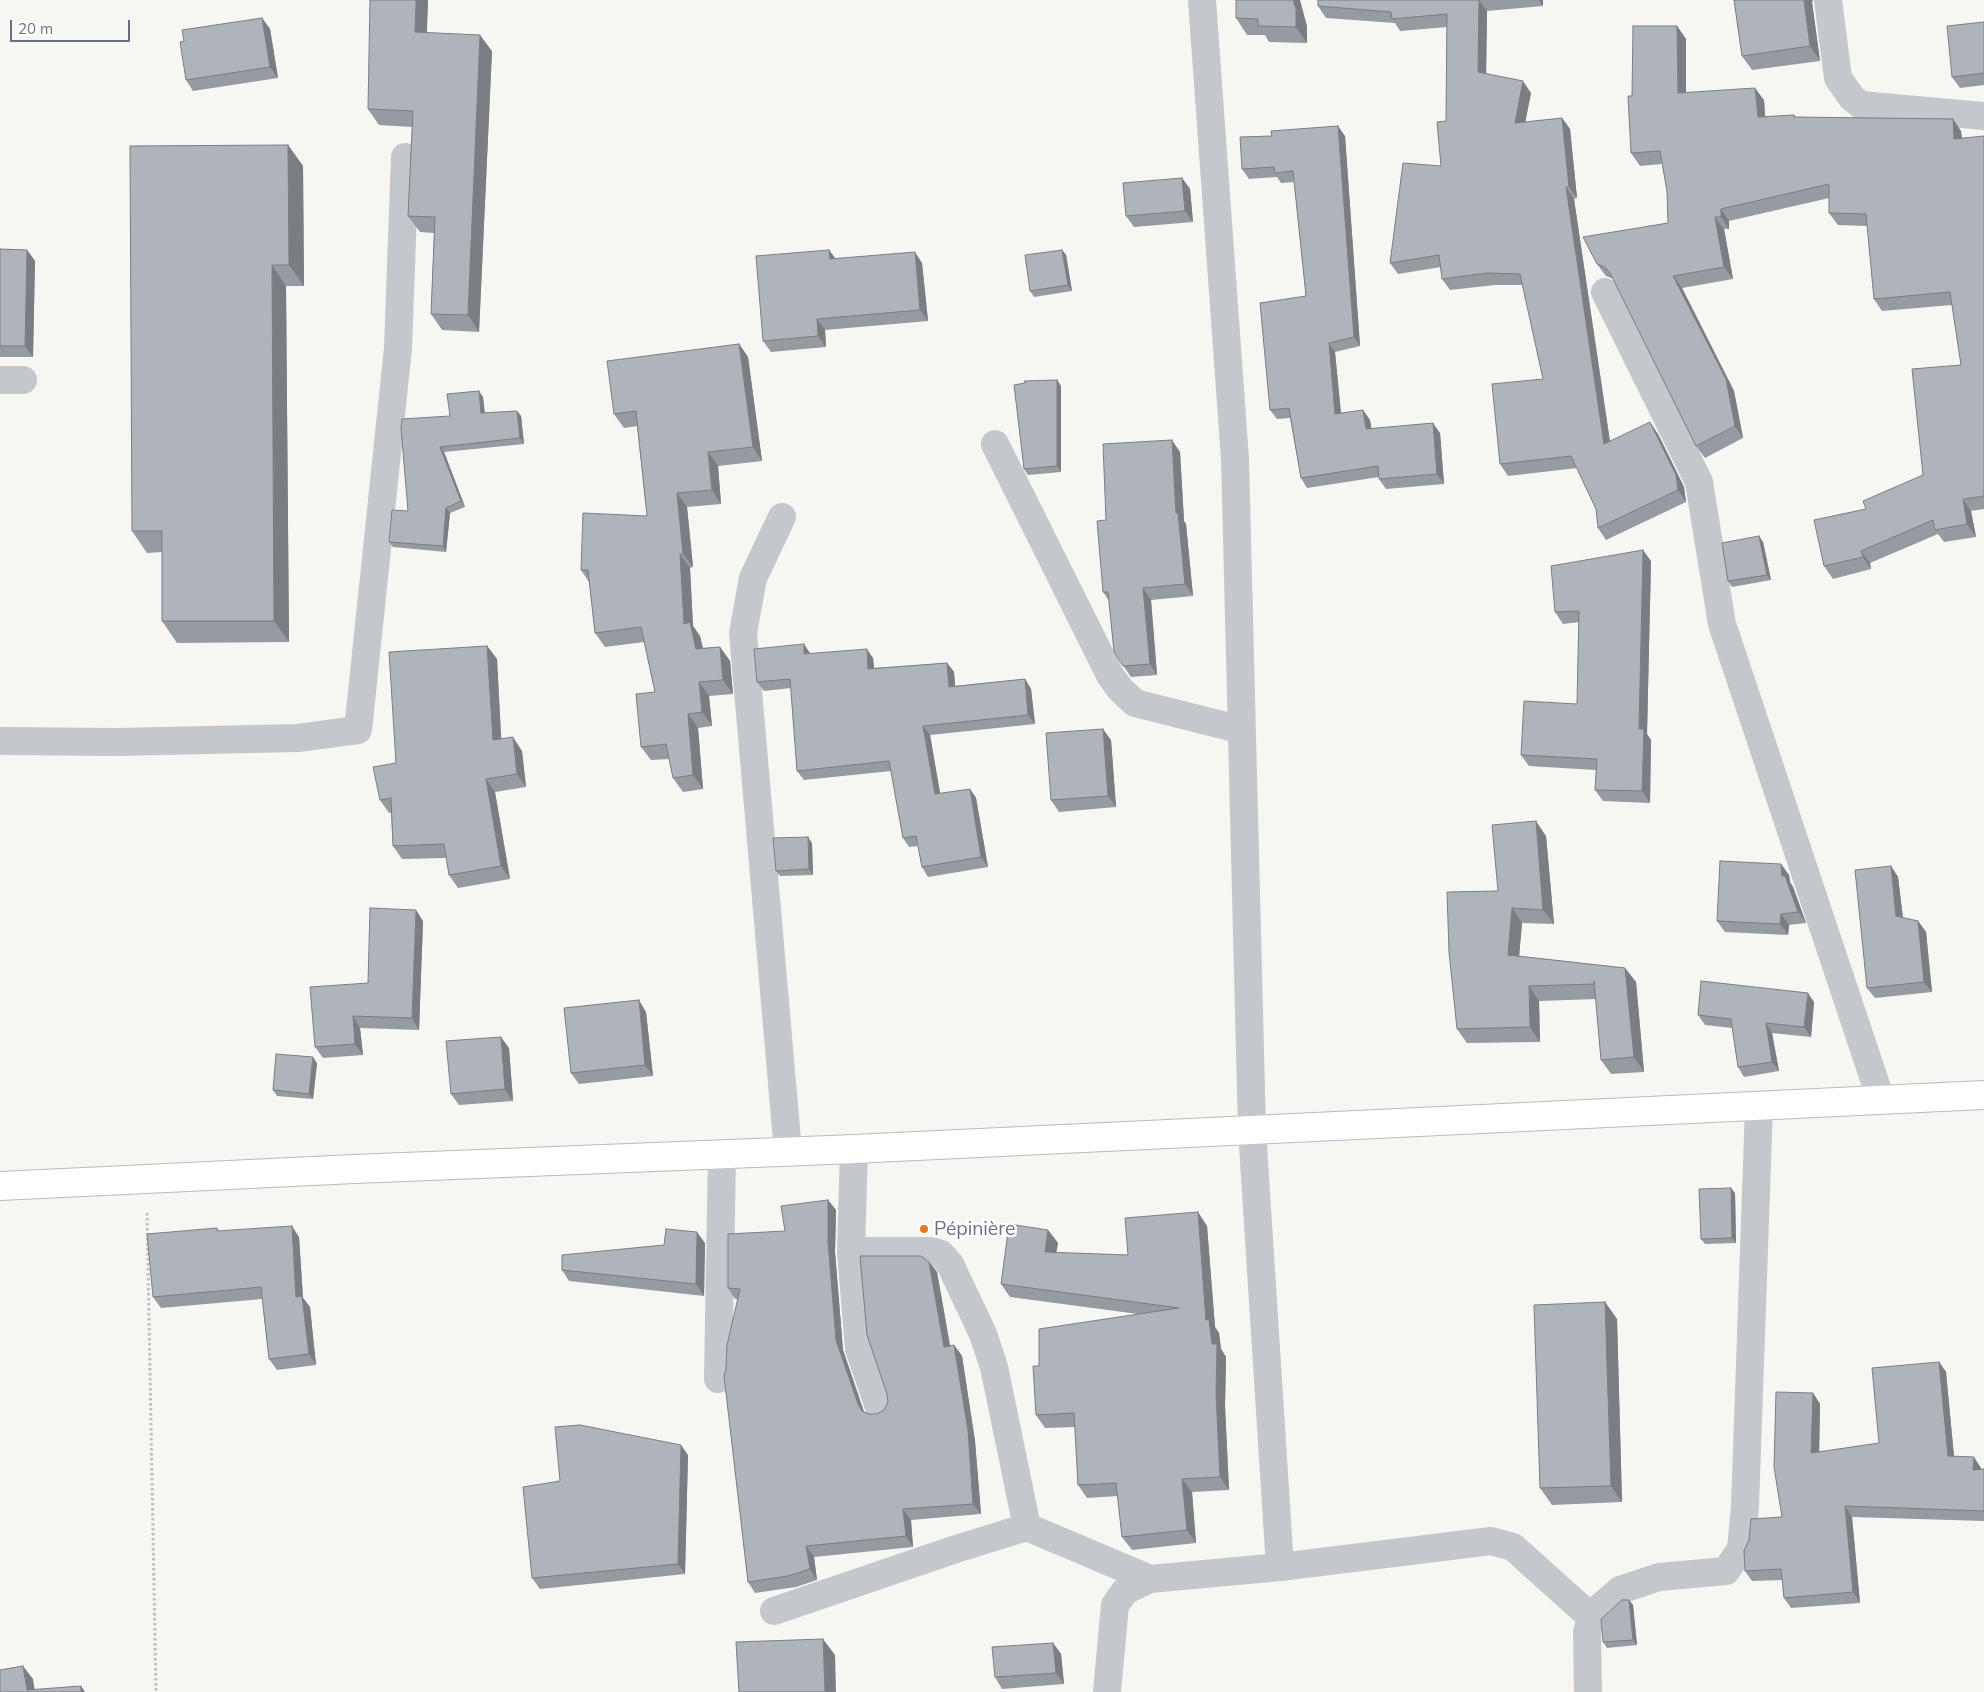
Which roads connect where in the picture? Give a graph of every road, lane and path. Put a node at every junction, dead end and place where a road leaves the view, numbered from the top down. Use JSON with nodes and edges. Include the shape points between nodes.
{"nodes":[{"id":1,"x":1202,"y":0,"type":"edge"},
{"id":2,"x":1828,"y":0,"type":"edge"},
{"id":3,"x":1984,"y":116,"type":"edge"},
{"id":4,"x":405,"y":156,"type":"dead end"},
{"id":5,"x":1605,"y":292,"type":"dead end"},
{"id":6,"x":995,"y":444,"type":"dead end"},
{"id":7,"x":782,"y":517,"type":"dead end"},
{"id":8,"x":1242,"y":730,"type":"junction"},
{"id":9,"x":0,"y":741,"type":"edge"},
{"id":10,"x":1984,"y":1096,"type":"edge"},
{"id":11,"x":1881,"y":1100,"type":"junction"},
{"id":12,"x":1759,"y":1106,"type":"junction"},
{"id":13,"x":1252,"y":1130,"type":"junction"},
{"id":14,"x":854,"y":1149,"type":"junction"},
{"id":15,"x":788,"y":1152,"type":"junction"},
{"id":16,"x":722,"y":1155,"type":"junction"},
{"id":17,"x":147,"y":1179,"type":"junction"},
{"id":18,"x":0,"y":1186,"type":"edge"},
{"id":19,"x":851,"y":1251,"type":"junction"},
{"id":20,"x":718,"y":1379,"type":"dead end"},
{"id":21,"x":880,"y":1410,"type":"edge"},
{"id":22,"x":1027,"y":1526,"type":"junction"},
{"id":23,"x":1280,"y":1567,"type":"junction"},
{"id":24,"x":1150,"y":1579,"type":"junction"},
{"id":25,"x":774,"y":1612,"type":"dead end"},
{"id":26,"x":1591,"y":1617,"type":"junction"},
{"id":27,"x":156,"y":1692,"type":"edge"},
{"id":28,"x":1107,"y":1692,"type":"edge"},
{"id":29,"x":1588,"y":1692,"type":"edge"}],
"edges":[{"from":1,"to":8,"type":"street","via":[[1236,459]]},
{"from":2,"to":3,"type":"street","via":[[1838,78],[1861,105]]},
{"from":4,"to":9,"type":"street","via":[[398,348],[358,730],[298,738]]},
{"from":5,"to":11,"type":"street","via":[[1699,482],[1722,624]]},
{"from":6,"to":8,"type":"street","via":[[1110,675],[1120,689],[1135,703]]},
{"from":7,"to":15,"type":"street","via":[[753,578],[743,633]]},
{"from":8,"to":13,"type":"street"},
{"from":10,"to":11,"type":"main road"},
{"from":11,"to":12,"type":"main road"},
{"from":12,"to":13,"type":"main road"},
{"from":12,"to":26,"type":"street","via":[[1741,1549],[1726,1571],[1659,1577],[1620,1590]]},
{"from":13,"to":14,"type":"main road"},
{"from":13,"to":23,"type":"street"},
{"from":14,"to":15,"type":"main road"},
{"from":14,"to":19,"type":"street"},
{"from":15,"to":16,"type":"main road"},
{"from":16,"to":17,"type":"main road"},
{"from":16,"to":20,"type":"street"},
{"from":17,"to":18,"type":"main road"},
{"from":17,"to":27,"type":"path"},
{"from":19,"to":21,"type":"street","via":[[859,1349]]},
{"from":19,"to":22,"type":"street","via":[[931,1252],[941,1254],[950,1264],[983,1334],[994,1367]]},
{"from":22,"to":24,"type":"street"},
{"from":22,"to":25,"type":"street"},
{"from":23,"to":24,"type":"street"},
{"from":23,"to":26,"type":"street","via":[[1491,1541],[1513,1547]]},
{"from":24,"to":28,"type":"street","via":[[1125,1591],[1115,1605]]},
{"from":26,"to":29,"type":"street","via":[[1587,1632]]}]}
